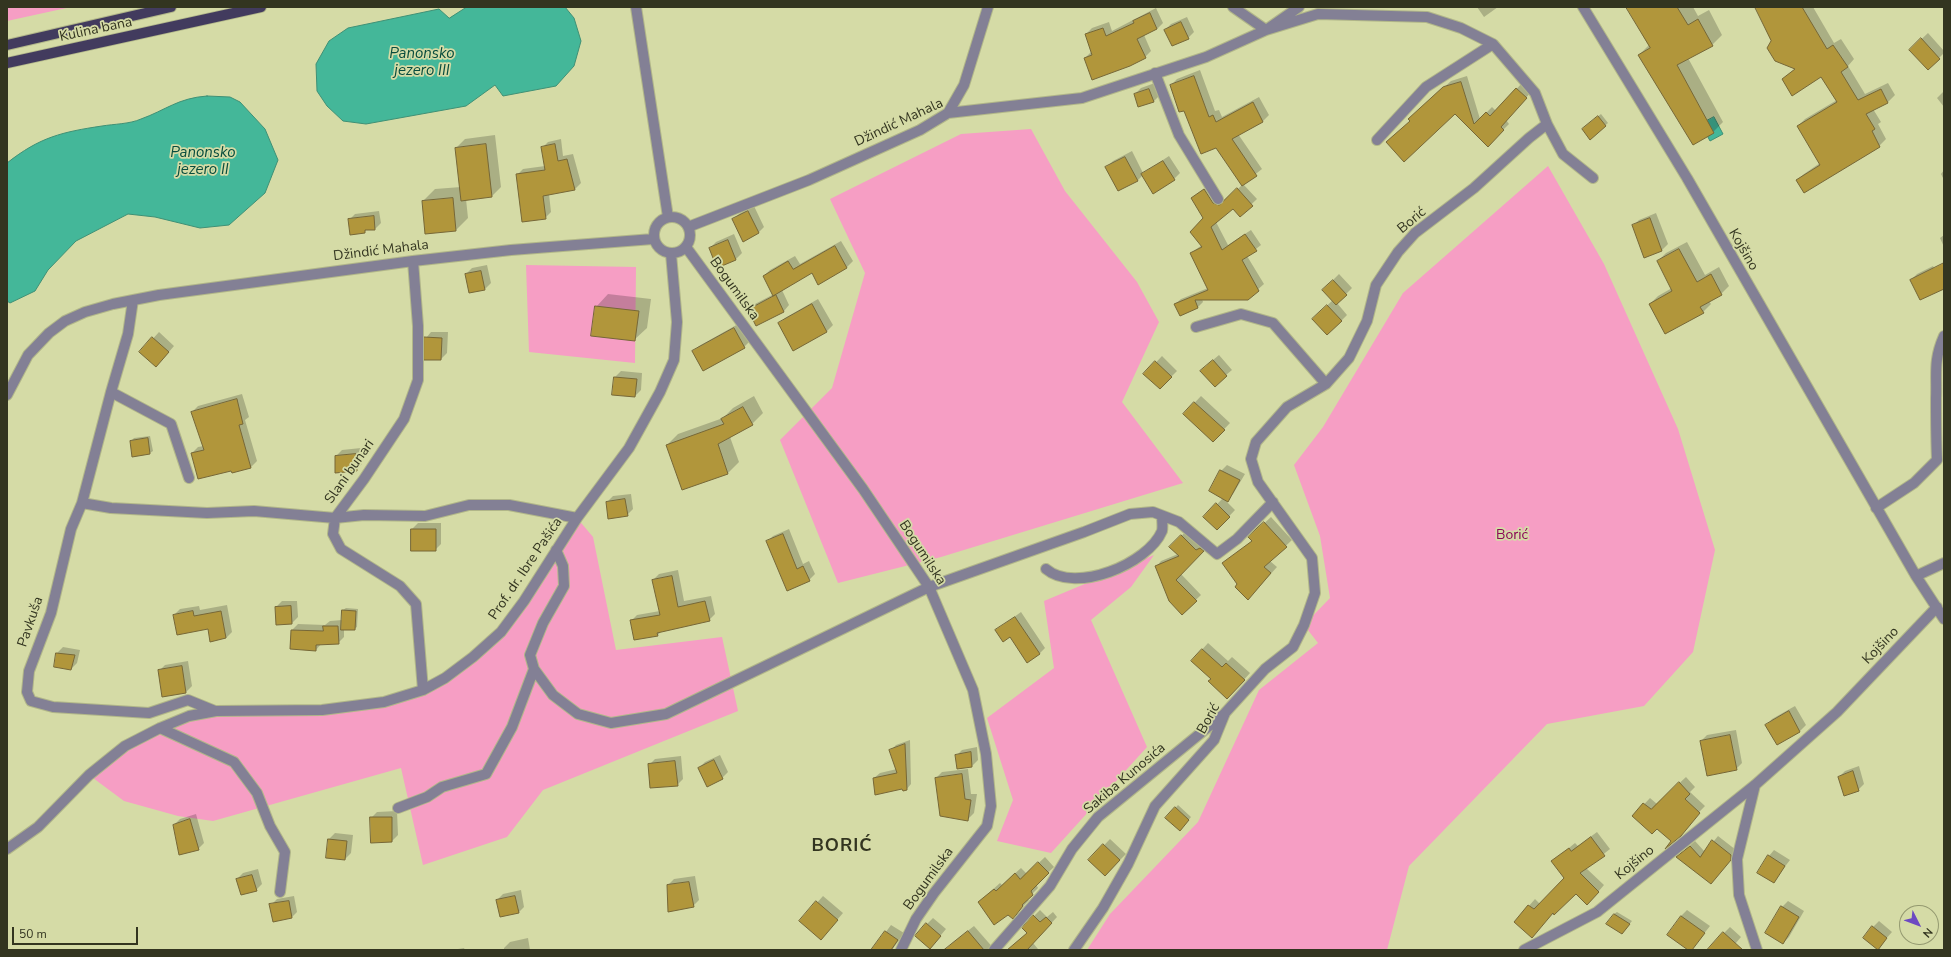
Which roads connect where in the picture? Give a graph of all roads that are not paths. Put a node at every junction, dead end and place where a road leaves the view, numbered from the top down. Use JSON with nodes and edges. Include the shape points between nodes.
{"nodes":[{"id":1,"x":172,"y":7,"type":"edge"},
{"id":2,"x":261,"y":7,"type":"edge"},
{"id":3,"x":636,"y":7,"type":"edge"},
{"id":4,"x":988,"y":7,"type":"edge"},
{"id":5,"x":1232,"y":7,"type":"edge"},
{"id":6,"x":1299,"y":7,"type":"edge"},
{"id":7,"x":1584,"y":7,"type":"edge"},
{"id":8,"x":1266,"y":30,"type":"junction"},
{"id":9,"x":1493,"y":44,"type":"junction"},
{"id":10,"x":7,"y":45,"type":"edge"},
{"id":11,"x":7,"y":63,"type":"edge"},
{"id":12,"x":1154,"y":73,"type":"junction"},
{"id":13,"x":948,"y":113,"type":"junction"},
{"id":14,"x":1547,"y":124,"type":"junction"},
{"id":15,"x":1376,"y":140,"type":"dead end"},
{"id":16,"x":1593,"y":178,"type":"dead end"},
{"id":17,"x":1218,"y":199,"type":"dead end"},
{"id":18,"x":668,"y":217,"type":"junction"},
{"id":19,"x":688,"y":227,"type":"junction"},
{"id":20,"x":653,"y":239,"type":"junction"},
{"id":21,"x":686,"y":247,"type":"junction"},
{"id":22,"x":672,"y":254,"type":"junction"},
{"id":23,"x":413,"y":261,"type":"junction"},
{"id":24,"x":133,"y":300,"type":"junction"},
{"id":25,"x":1196,"y":327,"type":"dead end"},
{"id":26,"x":1944,"y":336,"type":"edge"},
{"id":27,"x":1326,"y":384,"type":"junction"},
{"id":28,"x":111,"y":392,"type":"junction"},
{"id":29,"x":7,"y":395,"type":"edge"},
{"id":30,"x":189,"y":478,"type":"dead end"},
{"id":31,"x":1273,"y":502,"type":"junction"},
{"id":32,"x":82,"y":503,"type":"junction"},
{"id":33,"x":1876,"y":508,"type":"junction"},
{"id":34,"x":1162,"y":516,"type":"junction"},
{"id":35,"x":335,"y":518,"type":"junction"},
{"id":36,"x":577,"y":518,"type":"junction"},
{"id":37,"x":556,"y":550,"type":"junction"},
{"id":38,"x":1944,"y":563,"type":"edge"},
{"id":39,"x":1046,"y":569,"type":"dead end"},
{"id":40,"x":1916,"y":576,"type":"junction"},
{"id":41,"x":929,"y":587,"type":"junction"},
{"id":42,"x":1937,"y":607,"type":"junction"},
{"id":43,"x":1944,"y":619,"type":"edge"},
{"id":44,"x":534,"y":669,"type":"junction"},
{"id":45,"x":423,"y":690,"type":"junction"},
{"id":46,"x":216,"y":711,"type":"junction"},
{"id":47,"x":1226,"y":713,"type":"junction"},
{"id":48,"x":160,"y":728,"type":"junction"},
{"id":49,"x":1756,"y":785,"type":"junction"},
{"id":50,"x":398,"y":808,"type":"dead end"},
{"id":51,"x":7,"y":849,"type":"edge"},
{"id":52,"x":280,"y":892,"type":"dead end"},
{"id":53,"x":901,"y":950,"type":"edge"},
{"id":54,"x":994,"y":950,"type":"edge"},
{"id":55,"x":1074,"y":950,"type":"edge"},
{"id":56,"x":1524,"y":950,"type":"edge"},
{"id":57,"x":1757,"y":950,"type":"edge"}],
"edges":[{"from":1,"to":10,"type":"main road","name":"Kulina bana"},
{"from":2,"to":11,"type":"main road","name":"Kulina bana"},
{"from":3,"to":18,"type":"street"},
{"from":4,"to":13,"type":"street","via":[[964,84]]},
{"from":5,"to":8,"type":"street"},
{"from":6,"to":8,"type":"street","name":"Džindić Mahala"},
{"from":7,"to":33,"type":"street","name":"Kojšino","via":[[1687,178]]},
{"from":8,"to":9,"type":"street","via":[[1318,14],[1427,17],[1461,28]]},
{"from":8,"to":12,"type":"street","name":"Džindić Mahala","via":[[1206,57]]},
{"from":9,"to":14,"type":"street","via":[[1535,93]]},
{"from":9,"to":15,"type":"street","via":[[1426,87]]},
{"from":12,"to":13,"type":"street","name":"Džindić Mahala","via":[[1082,98]]},
{"from":12,"to":17,"type":"street","via":[[1179,135]]},
{"from":13,"to":19,"type":"street","name":"Džindić Mahala","via":[[920,130],[810,180]]},
{"from":14,"to":16,"type":"street","via":[[1563,154]]},
{"from":14,"to":27,"type":"street","name":"Borić","via":[[1474,188],[1415,232],[1398,252],[1376,285],[1367,322],[1349,358]]},
{"from":18,"to":19,"type":"street","via":[[677,217]]},
{"from":18,"to":20,"type":"street","via":[[655,227]]},
{"from":19,"to":21,"type":"street","via":[[690,236]]},
{"from":20,"to":22,"type":"street","via":[[660,250]]},
{"from":20,"to":23,"type":"street","name":"Džindić Mahala","via":[[511,250]]},
{"from":21,"to":22,"type":"street"},
{"from":21,"to":41,"type":"street","name":"Bogumilska","via":[[863,489]]},
{"from":22,"to":36,"type":"street","name":"Prof. dr. Ibre Pašića","via":[[677,322],[674,360],[629,448]]},
{"from":23,"to":24,"type":"street","name":"Džindić Mahala"},
{"from":23,"to":35,"type":"street","name":"Slani bunari","via":[[418,326],[418,380],[404,419]]},
{"from":24,"to":28,"type":"street","name":"Pavkuša","via":[[128,334]]},
{"from":24,"to":29,"type":"street","name":"Džindić Mahala","via":[[85,312],[65,321],[49,333],[28,355]]},
{"from":25,"to":27,"type":"street","via":[[1241,314],[1273,323]]},
{"from":26,"to":33,"type":"street","via":[[1937,351],[1935,372],[1937,460],[1914,483]]},
{"from":27,"to":31,"type":"street","name":"Borić","via":[[1287,407],[1256,442],[1251,459],[1258,482]]},
{"from":28,"to":30,"type":"street","via":[[171,424]]},
{"from":28,"to":32,"type":"street","name":"Pavkuša"},
{"from":31,"to":34,"type":"street","via":[[1237,539],[1217,554],[1179,522]]},
{"from":31,"to":47,"type":"street","name":"Borić","via":[[1312,558],[1315,593],[1293,647],[1265,669]]},
{"from":32,"to":35,"type":"street","via":[[111,508],[207,513],[254,511]]},
{"from":32,"to":46,"type":"street","name":"Pavkuša","via":[[71,529],[51,614],[29,671],[27,692],[31,701],[53,707],[149,713],[188,700]]},
{"from":33,"to":40,"type":"street","name":"Kojšino"},
{"from":34,"to":39,"type":"street","via":[[1162,530],[1135,560],[1102,574],[1076,579],[1052,575]]},
{"from":34,"to":41,"type":"street","via":[[1153,512],[1130,514]]},
{"from":35,"to":36,"type":"street","via":[[364,515],[425,516],[469,504],[509,505]]},
{"from":35,"to":45,"type":"street","name":"Slani bunari","via":[[333,534],[341,549],[400,586],[416,604]]},
{"from":36,"to":37,"type":"street","name":"Prof. dr. Ibre Pašića"},
{"from":37,"to":44,"type":"street","via":[[563,566],[564,586],[543,623],[530,655]]},
{"from":37,"to":45,"type":"street","name":"Prof. dr. Ibre Pašića","via":[[501,632],[474,657]]},
{"from":38,"to":40,"type":"street"},
{"from":40,"to":42,"type":"street","name":"Kojšino"},
{"from":41,"to":44,"type":"street","via":[[666,714],[611,723],[578,714],[553,695]]},
{"from":41,"to":53,"type":"street","name":"Bogumilska","via":[[974,690],[986,754],[991,806],[987,826],[925,906]]},
{"from":42,"to":43,"type":"street","name":"Kojšino"},
{"from":42,"to":49,"type":"street","name":"Kojšino","via":[[1837,712]]},
{"from":44,"to":50,"type":"street","via":[[512,727],[486,774],[442,787],[428,798]]},
{"from":45,"to":46,"type":"street","name":"Prof. dr. Ibre Pašića","via":[[384,702],[322,710]]},
{"from":46,"to":48,"type":"street","name":"Prof. dr. Ibre Pašića","via":[[189,716]]},
{"from":47,"to":54,"type":"street","name":"Sakiba Kunosića","via":[[1098,817],[1072,849],[1050,886]]},
{"from":47,"to":55,"type":"street","name":"Borić","via":[[1214,740],[1156,806],[1103,908]]},
{"from":48,"to":51,"type":"street","name":"Prof. dr. Ibre Pašića","via":[[125,746],[90,775],[38,827]]},
{"from":48,"to":52,"type":"street","via":[[234,762],[257,793],[270,826],[285,852]]},
{"from":49,"to":56,"type":"street","name":"Kojšino","via":[[1598,912]]},
{"from":49,"to":57,"type":"street","via":[[1737,859],[1739,895]]}]}
